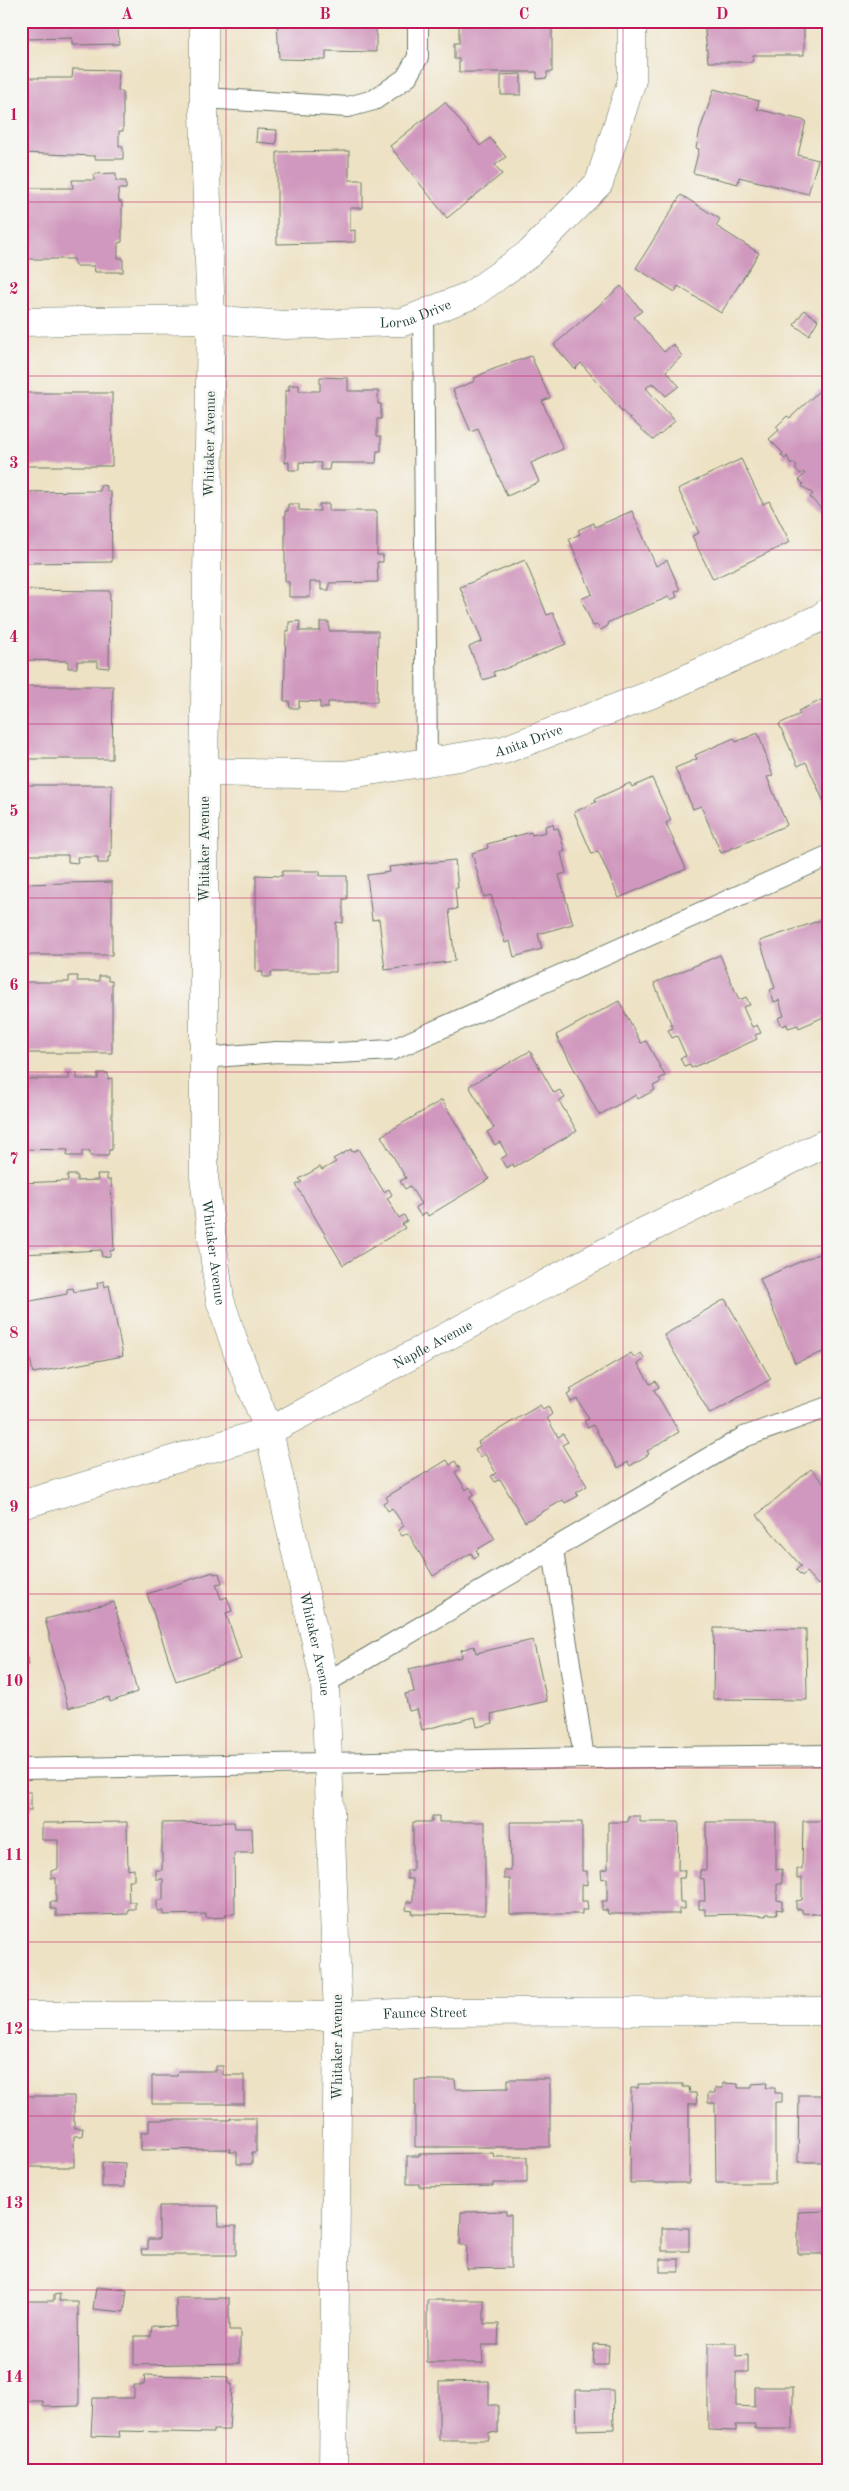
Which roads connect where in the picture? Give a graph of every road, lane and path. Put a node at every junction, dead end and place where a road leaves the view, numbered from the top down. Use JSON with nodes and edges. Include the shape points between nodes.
{"nodes":[{"id":1,"x":204,"y":21,"type":"edge"},
{"id":2,"x":418,"y":21,"type":"edge"},
{"id":3,"x":632,"y":21,"type":"edge"},
{"id":4,"x":204,"y":98,"type":"junction"},
{"id":5,"x":423,"y":314,"type":"junction"},
{"id":6,"x":210,"y":319,"type":"junction"},
{"id":7,"x":21,"y":322,"type":"edge"},
{"id":8,"x":828,"y":612,"type":"edge"},
{"id":9,"x":427,"y":762,"type":"junction"},
{"id":10,"x":204,"y":772,"type":"junction"},
{"id":11,"x":828,"y":856,"type":"edge"},
{"id":12,"x":204,"y":1058,"type":"junction"},
{"id":13,"x":828,"y":1142,"type":"edge"},
{"id":14,"x":828,"y":1407,"type":"edge"},
{"id":15,"x":270,"y":1431,"type":"junction"},
{"id":16,"x":21,"y":1505,"type":"edge"},
{"id":17,"x":553,"y":1550,"type":"junction"},
{"id":18,"x":325,"y":1683,"type":"junction"},
{"id":19,"x":828,"y":1755,"type":"edge"},
{"id":20,"x":584,"y":1758,"type":"junction"},
{"id":21,"x":329,"y":1764,"type":"junction"},
{"id":22,"x":21,"y":1770,"type":"edge"},
{"id":23,"x":828,"y":2011,"type":"edge"},
{"id":24,"x":21,"y":2016,"type":"edge"},
{"id":25,"x":338,"y":2016,"type":"junction"},
{"id":26,"x":333,"y":2470,"type":"edge"}],
"edges":[{"from":1,"to":4,"type":"street","name":"Whitaker Avenue"},
{"from":2,"to":4,"type":"lane","via":[[418,57],[406,78],[374,100],[348,107]]},
{"from":3,"to":5,"type":"street","name":"Lorna Drive","via":[[632,80],[599,183],[530,253],[472,295]]},
{"from":4,"to":6,"type":"street","name":"Whitaker Avenue"},
{"from":5,"to":6,"type":"street","name":"Lorna Drive","via":[[403,322],[284,325]]},
{"from":5,"to":9,"type":"lane"},
{"from":6,"to":7,"type":"street","name":"Lorna Drive"},
{"from":6,"to":10,"type":"street","name":"Whitaker Avenue"},
{"from":8,"to":9,"type":"street","name":"Anita Drive","via":[[655,692],[504,750]]},
{"from":9,"to":10,"type":"street","name":"Anita Drive","via":[[344,775]]},
{"from":10,"to":12,"type":"street","name":"Whitaker Avenue"},
{"from":11,"to":12,"type":"lane","via":[[392,1050],[337,1054],[277,1052]]},
{"from":12,"to":15,"type":"street","name":"Whitaker Avenue","via":[[204,1177],[220,1300]]},
{"from":13,"to":15,"type":"street","name":"Napfle Avenue","via":[[645,1231]]},
{"from":14,"to":17,"type":"lane","via":[[744,1437]]},
{"from":15,"to":16,"type":"street","name":"Napfle Avenue"},
{"from":15,"to":18,"type":"street","name":"Whitaker Avenue"},
{"from":17,"to":18,"type":"lane"},
{"from":17,"to":20,"type":"lane"},
{"from":18,"to":21,"type":"street","name":"Whitaker Avenue"},
{"from":19,"to":20,"type":"lane"},
{"from":20,"to":21,"type":"lane"},
{"from":21,"to":22,"type":"lane"},
{"from":21,"to":25,"type":"street","name":"Whitaker Avenue"},
{"from":23,"to":25,"type":"street","name":"Faunce Street","via":[[416,2012]]},
{"from":24,"to":25,"type":"street","name":"Faunce Street"},
{"from":25,"to":26,"type":"street","name":"Whitaker Avenue"}]}
